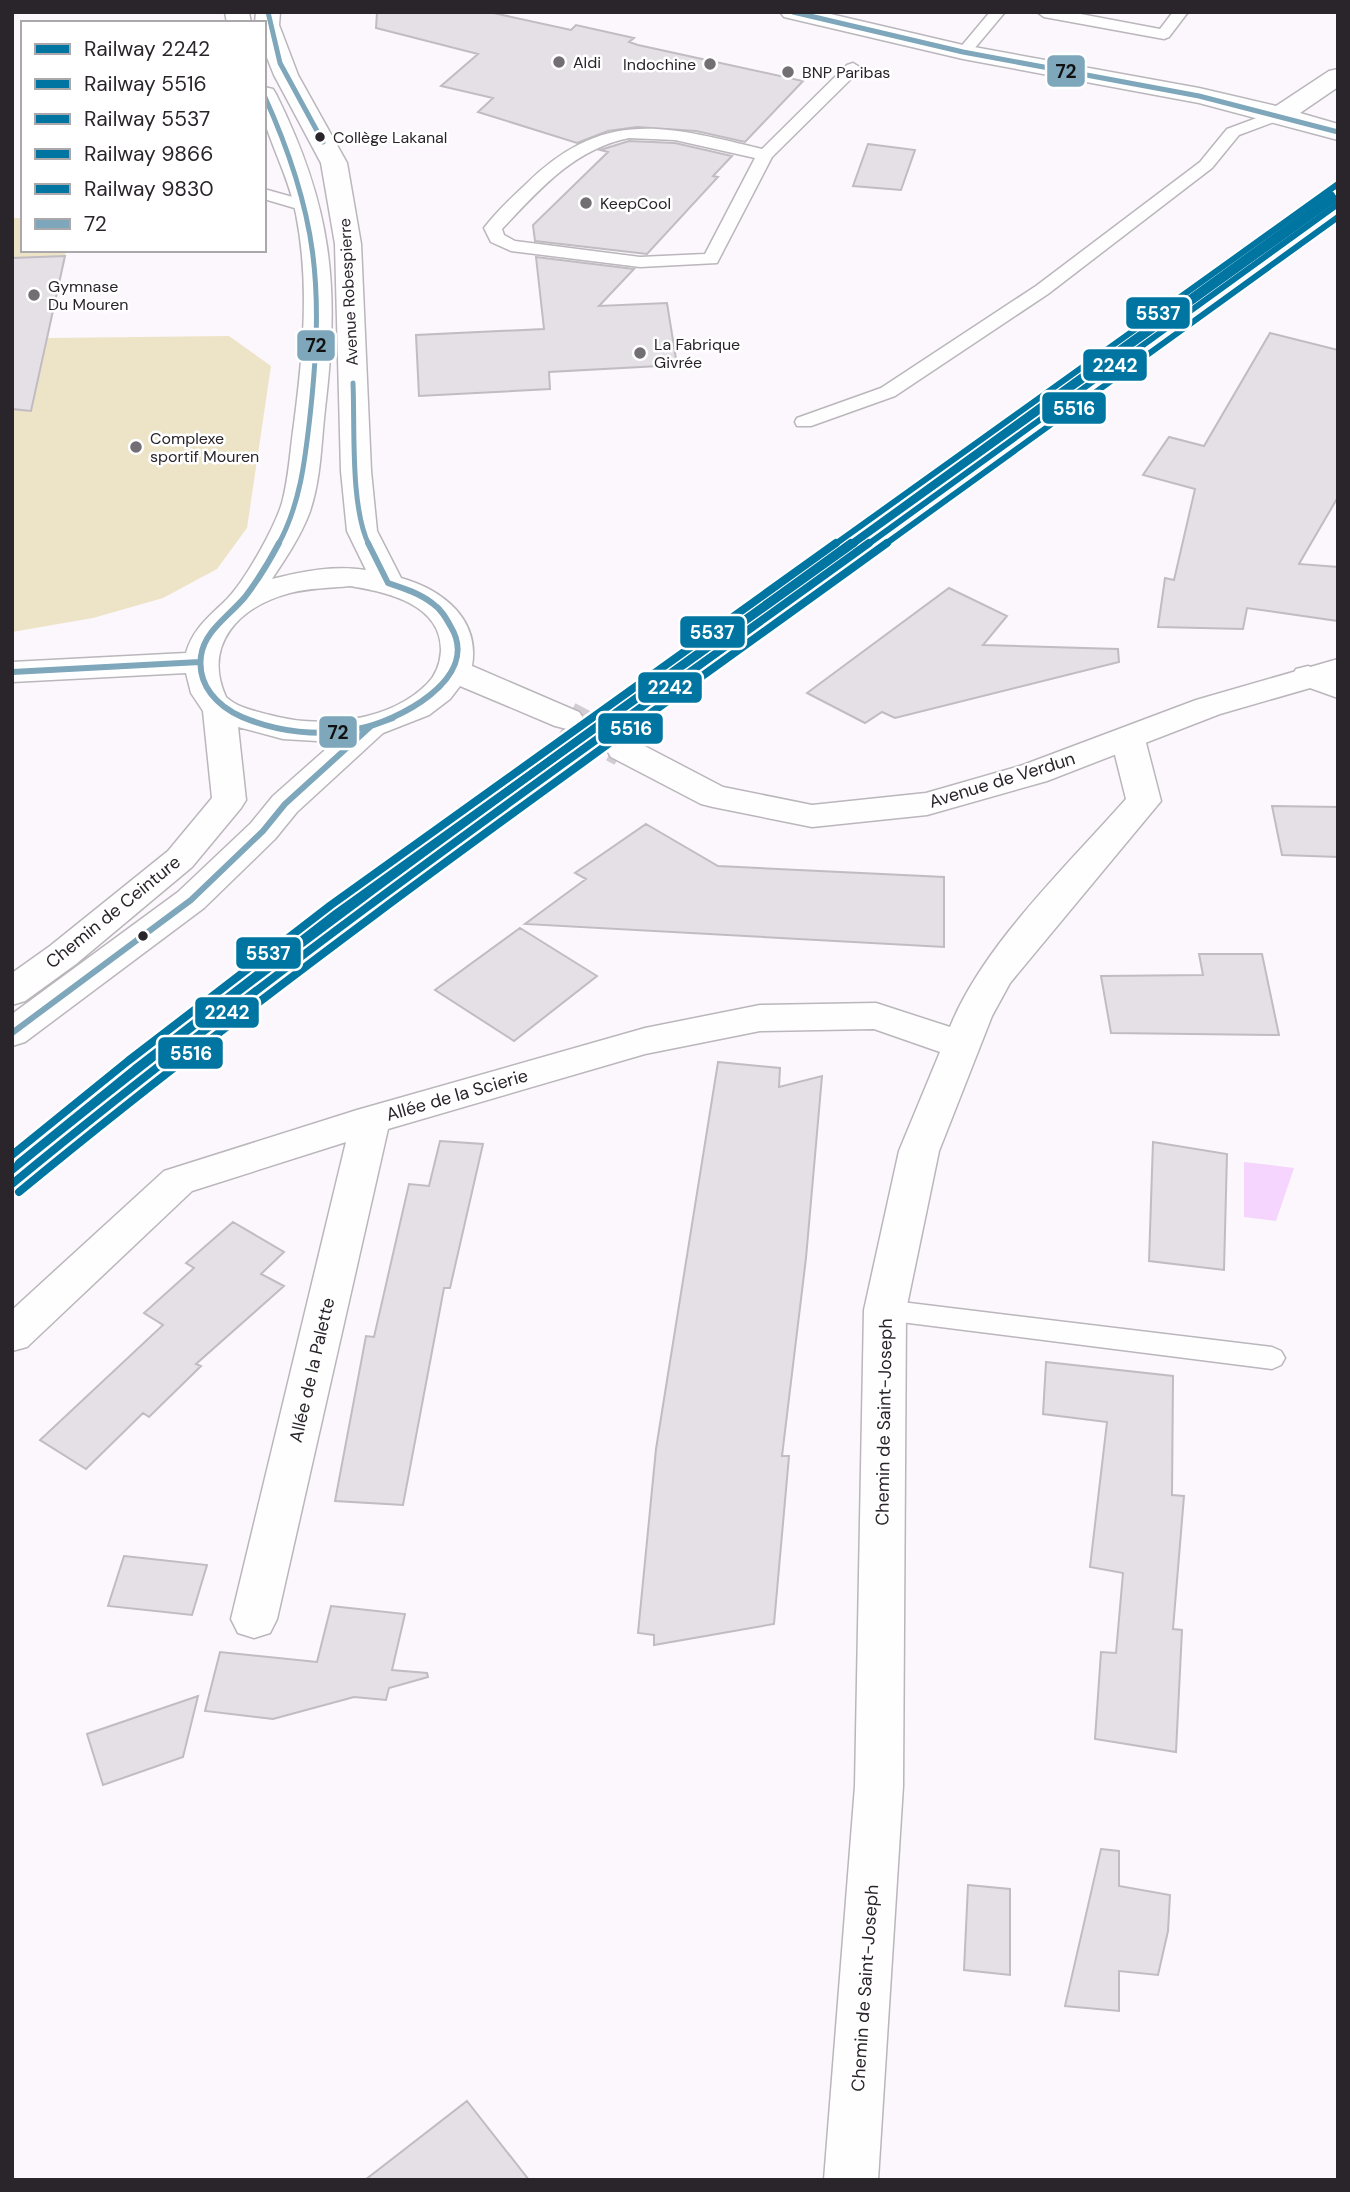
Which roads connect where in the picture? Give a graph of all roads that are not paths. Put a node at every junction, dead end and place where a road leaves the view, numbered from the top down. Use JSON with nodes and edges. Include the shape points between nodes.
{"nodes":[{"id":1,"x":268,"y":12,"type":"edge"},
{"id":2,"x":792,"y":12,"type":"edge"},
{"id":3,"x":998,"y":12,"type":"edge"},
{"id":4,"x":1044,"y":12,"type":"edge"},
{"id":5,"x":1181,"y":12,"type":"edge"},
{"id":6,"x":964,"y":52,"type":"junction"},
{"id":7,"x":853,"y":68,"type":"dead end"},
{"id":8,"x":1338,"y":76,"type":"edge"},
{"id":9,"x":266,"y":98,"type":"edge"},
{"id":10,"x":1281,"y":114,"type":"junction"},
{"id":11,"x":1338,"y":132,"type":"edge"},
{"id":12,"x":765,"y":155,"type":"junction"},
{"id":13,"x":266,"y":195,"type":"edge"},
{"id":14,"x":308,"y":207,"type":"junction"},
{"id":15,"x":804,"y":422,"type":"dead end"},
{"id":16,"x":388,"y":583,"type":"junction"},
{"id":17,"x":240,"y":604,"type":"junction"},
{"id":18,"x":200,"y":662,"type":"junction"},
{"id":19,"x":454,"y":671,"type":"junction"},
{"id":20,"x":12,"y":672,"type":"edge"},
{"id":21,"x":1328,"y":678,"type":"edge"},
{"id":22,"x":219,"y":708,"type":"junction"},
{"id":23,"x":567,"y":719,"type":"tunnel mouth"},
{"id":24,"x":371,"y":726,"type":"junction"},
{"id":25,"x":1128,"y":740,"type":"junction"},
{"id":26,"x":623,"y":749,"type":"tunnel mouth"},
{"id":27,"x":12,"y":992,"type":"edge"},
{"id":28,"x":12,"y":1033,"type":"edge"},
{"id":29,"x":960,"y":1045,"type":"junction"},
{"id":30,"x":370,"y":1120,"type":"junction"},
{"id":31,"x":885,"y":1310,"type":"junction"},
{"id":32,"x":12,"y":1335,"type":"edge"},
{"id":33,"x":1272,"y":1358,"type":"dead end"},
{"id":34,"x":254,"y":1619,"type":"dead end"},
{"id":35,"x":851,"y":2180,"type":"edge"}],
"edges":[{"from":1,"to":16,"type":"main road","name":"Avenue Robespierre","via":[[267,25],[286,75],[334,163],[348,244],[355,471],[362,531]]},
{"from":2,"to":6,"type":"main road"},
{"from":3,"to":6,"type":"lane"},
{"from":4,"to":5,"type":"lane","via":[[1164,34]]},
{"from":6,"to":10,"type":"main road","via":[[1163,87]]},
{"from":7,"to":12,"type":"lane"},
{"from":8,"to":10,"type":"main road"},
{"from":9,"to":14,"type":"main road","name":"Avenue Robespierre"},
{"from":10,"to":11,"type":"main road"},
{"from":10,"to":15,"type":"lane","via":[[1233,132],[1206,165],[1042,290],[888,392]]},
{"from":12,"to":12,"type":"lane","via":[[672,134],[617,135],[586,145],[563,162],[493,228],[497,237],[511,246],[640,262],[711,259]]},
{"from":13,"to":14,"type":"lane"},
{"from":14,"to":17,"type":"main road","name":"Avenue Robespierre","via":[[318,295],[303,470],[291,522]]},
{"from":16,"to":17,"type":"main road","via":[[310,579]]},
{"from":16,"to":19,"type":"main road","via":[[420,596],[444,614],[457,637]]},
{"from":17,"to":18,"type":"main road","via":[[218,621],[205,641]]},
{"from":18,"to":20,"type":"main road"},
{"from":18,"to":22,"type":"main road","via":[[208,695]]},
{"from":19,"to":23,"type":"main road"},
{"from":19,"to":24,"type":"main road","via":[[441,688],[411,711]]},
{"from":21,"to":25,"type":"main road","name":"Avenue de Verdun","via":[[1208,707]]},
{"from":22,"to":24,"type":"main road","via":[[279,730],[324,733]]},
{"from":22,"to":27,"type":"main road","name":"Chemin de Ceinture","via":[[229,800],[180,859]]},
{"from":24,"to":28,"type":"main road","name":"Chemin de Ceinture","via":[[285,804],[191,900]]},
{"from":25,"to":26,"type":"main road","name":"Avenue de Verdun","via":[[927,804],[812,816],[713,796]]},
{"from":25,"to":29,"type":"main road","name":"Chemin de Saint-Joseph","via":[[1144,801],[995,976]]},
{"from":29,"to":30,"type":"main road","name":"Allée de la Scierie","via":[[876,1016],[760,1018],[645,1041]]},
{"from":29,"to":31,"type":"main road","name":"Chemin de Saint-Joseph","via":[[919,1151]]},
{"from":30,"to":32,"type":"main road","name":"Allée de la Scierie","via":[[178,1181]]},
{"from":30,"to":34,"type":"main road","name":"Allée de la Palette"},
{"from":31,"to":33,"type":"lane"},
{"from":31,"to":35,"type":"main road","name":"Chemin de Saint-Joseph","via":[[879,1786]]}]}
